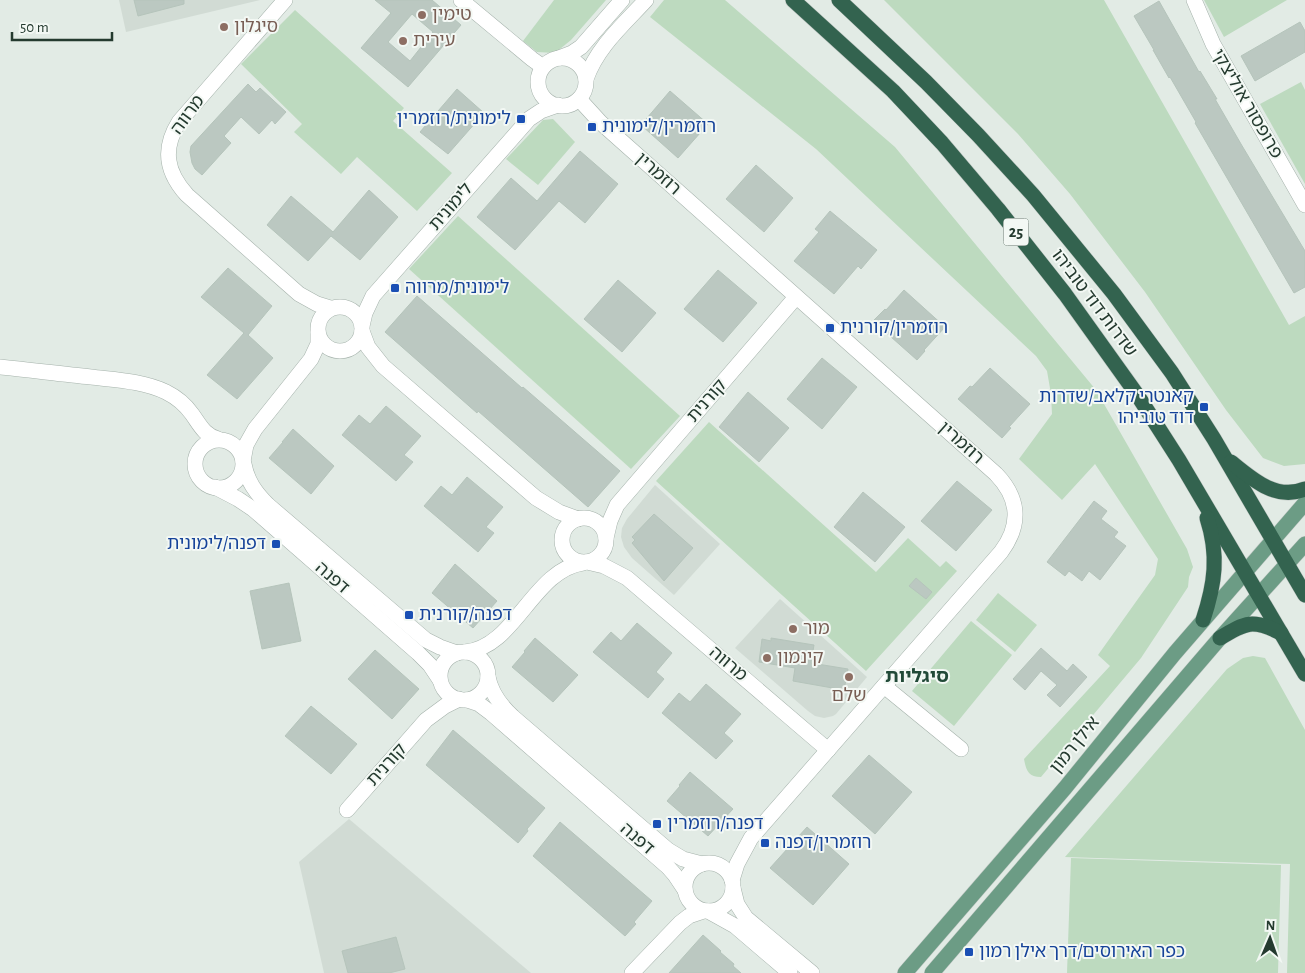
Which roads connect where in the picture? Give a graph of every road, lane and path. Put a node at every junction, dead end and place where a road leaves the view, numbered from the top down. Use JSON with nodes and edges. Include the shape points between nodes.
{"nodes":[{"id":1,"x":285,"y":0,"type":"edge"},
{"id":2,"x":461,"y":0,"type":"edge"},
{"id":3,"x":622,"y":0,"type":"edge"},
{"id":4,"x":646,"y":0,"type":"edge"},
{"id":5,"x":794,"y":0,"type":"edge"},
{"id":6,"x":839,"y":0,"type":"edge"},
{"id":7,"x":1194,"y":0,"type":"edge"},
{"id":8,"x":559,"y":58,"type":"junction"},
{"id":9,"x":543,"y":67,"type":"junction"},
{"id":10,"x":586,"y":78,"type":"junction"},
{"id":11,"x":538,"y":85,"type":"junction"},
{"id":12,"x":579,"y":99,"type":"junction"},
{"id":13,"x":558,"y":105,"type":"junction"},
{"id":14,"x":529,"y":119,"type":"junction"},
{"id":15,"x":1305,"y":205,"type":"edge"},
{"id":16,"x":299,"y":294,"type":"junction"},
{"id":17,"x":373,"y":296,"type":"junction"},
{"id":18,"x":796,"y":297,"type":"junction"},
{"id":19,"x":337,"y":308,"type":"junction"},
{"id":20,"x":362,"y":328,"type":"junction"},
{"id":21,"x":318,"y":330,"type":"junction"},
{"id":22,"x":341,"y":351,"type":"junction"},
{"id":23,"x":383,"y":366,"type":"junction"},
{"id":24,"x":0,"y":367,"type":"edge"},
{"id":25,"x":305,"y":368,"type":"junction"},
{"id":26,"x":198,"y":423,"type":"junction"},
{"id":27,"x":254,"y":429,"type":"junction"},
{"id":28,"x":221,"y":440,"type":"junction"},
{"id":29,"x":197,"y":455,"type":"junction"},
{"id":30,"x":1224,"y":457,"type":"junction"},
{"id":31,"x":244,"y":462,"type":"junction"},
{"id":32,"x":215,"y":487,"type":"junction"},
{"id":33,"x":1305,"y":489,"type":"edge"},
{"id":34,"x":1200,"y":495,"type":"junction"},
{"id":35,"x":536,"y":498,"type":"junction"},
{"id":36,"x":1305,"y":503,"type":"edge"},
{"id":37,"x":617,"y":505,"type":"junction"},
{"id":38,"x":582,"y":518,"type":"junction"},
{"id":39,"x":1273,"y":539,"type":"junction"},
{"id":40,"x":606,"y":542,"type":"junction"},
{"id":41,"x":1305,"y":544,"type":"edge"},
{"id":42,"x":562,"y":545,"type":"junction"},
{"id":43,"x":585,"y":562,"type":"junction"},
{"id":44,"x":1287,"y":564,"type":"junction"},
{"id":45,"x":1245,"y":572,"type":"junction"},
{"id":46,"x":627,"y":578,"type":"junction"},
{"id":47,"x":551,"y":579,"type":"junction"},
{"id":48,"x":1258,"y":595,"type":"junction"},
{"id":49,"x":1305,"y":595,"type":"edge"},
{"id":50,"x":1203,"y":620,"type":"junction"},
{"id":51,"x":1281,"y":633,"type":"junction"},
{"id":52,"x":499,"y":636,"type":"junction"},
{"id":53,"x":1220,"y":638,"type":"junction"},
{"id":54,"x":461,"y":652,"type":"junction"},
{"id":55,"x":1305,"y":674,"type":"edge"},
{"id":56,"x":488,"y":675,"type":"junction"},
{"id":57,"x":440,"y":682,"type":"junction"},
{"id":58,"x":884,"y":686,"type":"junction"},
{"id":59,"x":463,"y":700,"type":"junction"},
{"id":60,"x":426,"y":720,"type":"junction"},
{"id":61,"x":828,"y":750,"type":"junction"},
{"id":62,"x":961,"y":750,"type":"dead end"},
{"id":63,"x":347,"y":810,"type":"dead end"},
{"id":64,"x":751,"y":838,"type":"junction"},
{"id":65,"x":707,"y":864,"type":"junction"},
{"id":66,"x":733,"y":884,"type":"junction"},
{"id":67,"x":685,"y":892,"type":"junction"},
{"id":68,"x":706,"y":911,"type":"junction"},
{"id":69,"x":671,"y":930,"type":"junction"},
{"id":70,"x":632,"y":973,"type":"edge"},
{"id":71,"x":790,"y":973,"type":"edge"},
{"id":72,"x":812,"y":973,"type":"edge"},
{"id":73,"x":905,"y":973,"type":"edge"},
{"id":74,"x":932,"y":973,"type":"edge"}],
"edges":[{"from":1,"to":16,"type":"street","name":"מרווה","via":[[179,122],[170,143],[169,160],[174,178],[187,195]]},
{"from":2,"to":9,"type":"street"},
{"from":3,"to":8,"type":"street","via":[[581,47]]},
{"from":4,"to":10,"type":"street","via":[[599,52]]},
{"from":5,"to":34,"type":"highway","name":"שדרות דוד טוביהו","number":"25","via":[[893,91],[998,209],[1065,294],[1138,396]]},
{"from":6,"to":30,"type":"highway","name":"שדרות דוד טוביהו","number":"25","via":[[926,82],[1033,195],[1114,294],[1166,365]]},
{"from":7,"to":15,"type":"street","name":"פרופסור אוליצקי","via":[[1213,44]]},
{"from":8,"to":9,"type":"street"},
{"from":8,"to":10,"type":"street","via":[[577,62]]},
{"from":9,"to":11,"type":"street"},
{"from":10,"to":12,"type":"street","via":[[585,90]]},
{"from":11,"to":13,"type":"street","via":[[544,98]]},
{"from":11,"to":14,"type":"street","name":"לימונית"},
{"from":12,"to":13,"type":"street","via":[[569,105]]},
{"from":12,"to":18,"type":"street","name":"רוזמרין","via":[[600,122]]},
{"from":13,"to":14,"type":"street","name":"לימונית"},
{"from":14,"to":17,"type":"street","name":"לימונית"},
{"from":16,"to":19,"type":"street","name":"מרווה","via":[[320,306]]},
{"from":16,"to":21,"type":"street","name":"מרווה"},
{"from":17,"to":19,"type":"street","name":"לימונית","via":[[358,304]]},
{"from":17,"to":20,"type":"street","name":"לימונית","via":[[364,313]]},
{"from":18,"to":37,"type":"street","name":"קורנית"},
{"from":18,"to":58,"type":"street","name":"רוזמרין","via":[[996,474],[1008,488],[1014,504],[1014,528],[1007,545]]},
{"from":19,"to":20,"type":"street","via":[[355,312]]},
{"from":19,"to":21,"type":"street","via":[[323,313]]},
{"from":20,"to":22,"type":"street","via":[[355,345]]},
{"from":20,"to":23,"type":"street","via":[[368,347]]},
{"from":21,"to":22,"type":"street","via":[[324,344]]},
{"from":21,"to":25,"type":"street","via":[[316,350]]},
{"from":22,"to":23,"type":"street","via":[[361,354]]},
{"from":22,"to":25,"type":"street","via":[[324,356]]},
{"from":23,"to":35,"type":"street"},
{"from":24,"to":26,"type":"street","via":[[150,386],[179,400]]},
{"from":25,"to":27,"type":"street"},
{"from":26,"to":28,"type":"street","via":[[206,434]]},
{"from":26,"to":29,"type":"street"},
{"from":27,"to":28,"type":"street","via":[[238,438]]},
{"from":27,"to":31,"type":"street","via":[[246,445]]},
{"from":28,"to":29,"type":"street","via":[[204,445]]},
{"from":28,"to":31,"type":"street","via":[[237,447]]},
{"from":29,"to":32,"type":"street","via":[[197,474],[204,483]]},
{"from":30,"to":33,"type":"highway","via":[[1272,491],[1288,493]]},
{"from":30,"to":39,"type":"highway","name":"שדרות דוד טוביהו","number":"25"},
{"from":31,"to":32,"type":"street","via":[[241,476],[233,484]]},
{"from":31,"to":54,"type":"street","name":"דפנה","via":[[250,482],[268,505],[428,642]]},
{"from":32,"to":57,"type":"street","name":"דפנה","via":[[253,509],[415,650],[430,665]]},
{"from":34,"to":45,"type":"highway","name":"שדרות דוד טוביהו","number":"25"},
{"from":34,"to":50,"type":"highway","via":[[1214,547],[1214,577]]},
{"from":35,"to":38,"type":"street","via":[[559,512]]},
{"from":35,"to":42,"type":"street","via":[[554,521]]},
{"from":36,"to":39,"type":"main road","name":"אילן רמון"},
{"from":37,"to":38,"type":"street","name":"קורנית","via":[[602,514]]},
{"from":37,"to":40,"type":"street","name":"קורנית"},
{"from":38,"to":40,"type":"street","via":[[600,525]]},
{"from":38,"to":42,"type":"street","via":[[564,529]]},
{"from":39,"to":44,"type":"highway","name":"שדרות דוד טוביהו","number":"25"},
{"from":39,"to":45,"type":"main road","name":"אילן רמון"},
{"from":40,"to":43,"type":"street","via":[[599,556]]},
{"from":40,"to":46,"type":"street","name":"מרווה","via":[[608,551]]},
{"from":41,"to":44,"type":"main road"},
{"from":42,"to":43,"type":"street","via":[[570,558]]},
{"from":42,"to":47,"type":"street"},
{"from":43,"to":46,"type":"street","name":"מרווה","via":[[604,566]]},
{"from":43,"to":47,"type":"street","via":[[571,566]]},
{"from":44,"to":48,"type":"main road"},
{"from":44,"to":49,"type":"highway","name":"שדרות דוד טוביהו","number":"25"},
{"from":45,"to":48,"type":"highway","name":"שדרות דוד טוביהו","number":"25"},
{"from":45,"to":50,"type":"main road","name":"אילן רמון"},
{"from":46,"to":61,"type":"street","name":"מרווה"},
{"from":47,"to":52,"type":"street"},
{"from":48,"to":51,"type":"highway","name":"שדרות דוד טוביהו","number":"25"},
{"from":48,"to":53,"type":"main road"},
{"from":50,"to":73,"type":"main road","name":"אילן רמון"},
{"from":51,"to":53,"type":"highway","via":[[1253,624],[1238,627]]},
{"from":51,"to":55,"type":"highway","name":"שדרות דוד טוביהו","number":"25"},
{"from":52,"to":54,"type":"street","via":[[472,651]]},
{"from":52,"to":56,"type":"street","via":[[489,659]]},
{"from":53,"to":74,"type":"main road"},
{"from":54,"to":56,"type":"street","via":[[479,657]]},
{"from":54,"to":57,"type":"street","via":[[443,663]]},
{"from":56,"to":59,"type":"street","via":[[480,693]]},
{"from":56,"to":65,"type":"street","name":"דפנה","via":[[495,695],[513,717],[668,850],[682,859]]},
{"from":57,"to":59,"type":"street","via":[[446,693]]},
{"from":57,"to":60,"type":"street","name":"קורנית","via":[[441,690]]},
{"from":58,"to":61,"type":"street","name":"רוזמרין"},
{"from":58,"to":62,"type":"street"},
{"from":59,"to":60,"type":"street","name":"קורנית","via":[[445,706]]},
{"from":59,"to":67,"type":"street","name":"דפנה","via":[[479,704],[491,712],[668,866]]},
{"from":60,"to":63,"type":"street","name":"קורנית"},
{"from":61,"to":64,"type":"street","name":"רוזמרין"},
{"from":64,"to":65,"type":"street","name":"רוזמרין"},
{"from":64,"to":66,"type":"street","name":"רוזמרין","via":[[737,864]]},
{"from":65,"to":66,"type":"street","via":[[726,869]]},
{"from":65,"to":67,"type":"street","via":[[694,868],[688,875]]},
{"from":66,"to":68,"type":"street","via":[[727,904]]},
{"from":66,"to":72,"type":"street","via":[[737,904],[746,918]]},
{"from":67,"to":68,"type":"street","via":[[693,905]]},
{"from":67,"to":69,"type":"street","via":[[683,910]]},
{"from":68,"to":69,"type":"street","via":[[689,916]]},
{"from":68,"to":71,"type":"street","via":[[735,926]]},
{"from":69,"to":70,"type":"street"}]}
